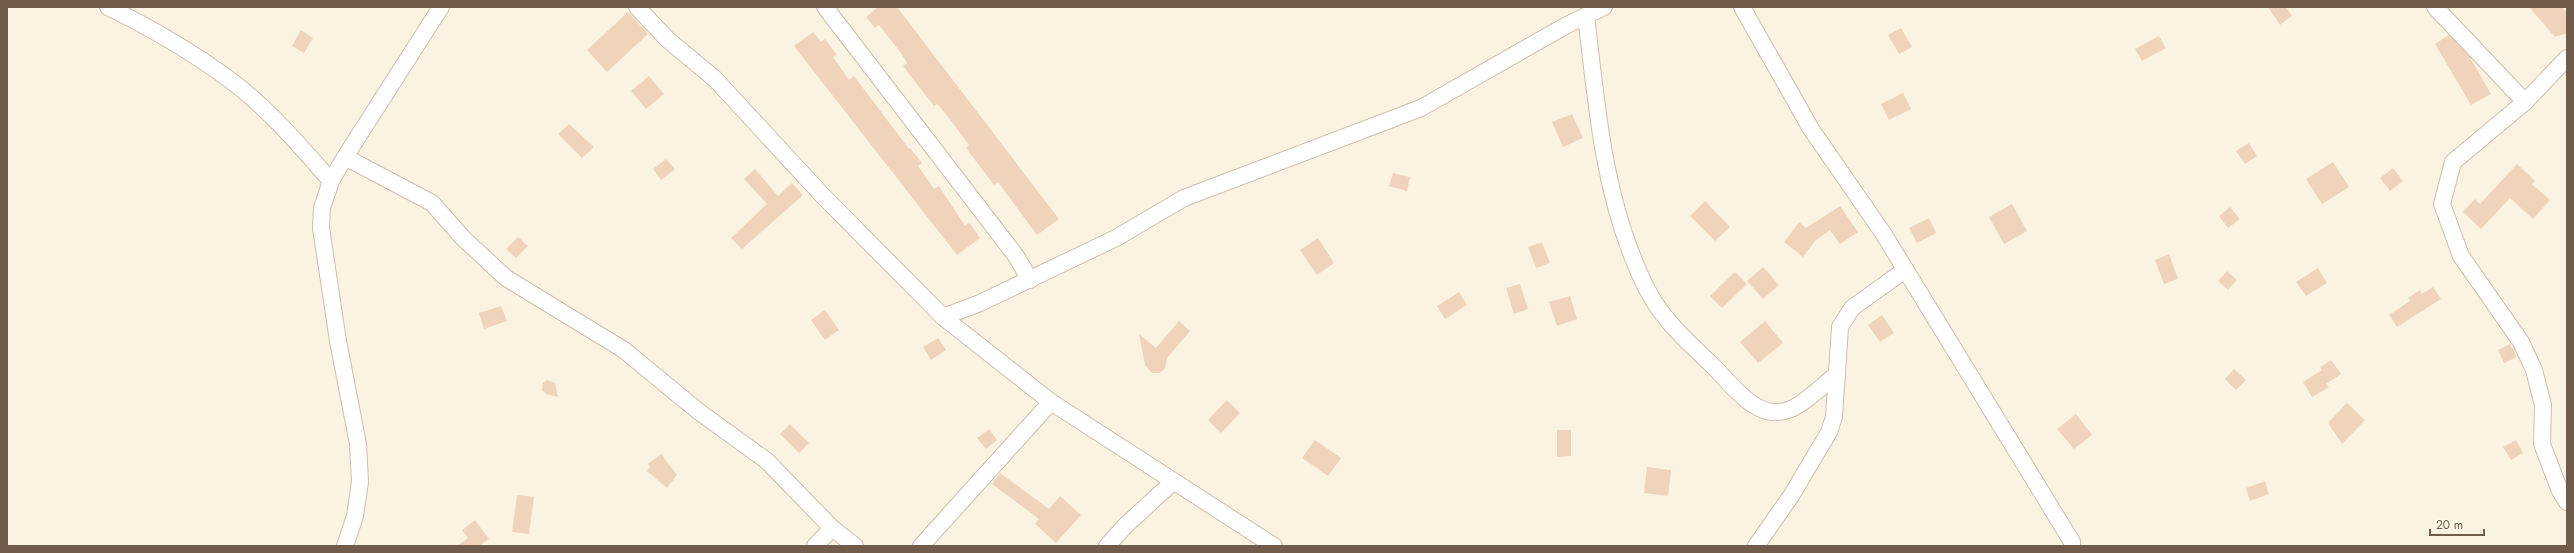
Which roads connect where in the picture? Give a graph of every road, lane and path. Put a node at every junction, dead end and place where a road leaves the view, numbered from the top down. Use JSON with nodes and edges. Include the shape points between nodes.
{"nodes":[{"id":1,"x":108,"y":7,"type":"edge"},
{"id":2,"x":441,"y":7,"type":"edge"},
{"id":3,"x":637,"y":7,"type":"edge"},
{"id":4,"x":825,"y":7,"type":"edge"},
{"id":5,"x":1604,"y":7,"type":"edge"},
{"id":6,"x":1742,"y":7,"type":"edge"},
{"id":7,"x":2435,"y":7,"type":"edge"},
{"id":8,"x":1586,"y":16,"type":"junction"},
{"id":9,"x":2567,"y":58,"type":"edge"},
{"id":10,"x":2525,"y":102,"type":"junction"},
{"id":11,"x":345,"y":157,"type":"junction"},
{"id":12,"x":331,"y":181,"type":"junction"},
{"id":13,"x":1905,"y":270,"type":"junction"},
{"id":14,"x":1030,"y":280,"type":"junction"},
{"id":15,"x":943,"y":317,"type":"junction"},
{"id":16,"x":1837,"y":374,"type":"junction"},
{"id":17,"x":1051,"y":402,"type":"junction"},
{"id":18,"x":1173,"y":482,"type":"junction"},
{"id":19,"x":2567,"y":502,"type":"edge"},
{"id":20,"x":832,"y":528,"type":"junction"},
{"id":21,"x":345,"y":546,"type":"edge"},
{"id":22,"x":815,"y":546,"type":"edge"},
{"id":23,"x":855,"y":546,"type":"edge"},
{"id":24,"x":921,"y":546,"type":"edge"},
{"id":25,"x":1107,"y":546,"type":"edge"},
{"id":26,"x":1274,"y":546,"type":"edge"},
{"id":27,"x":1756,"y":546,"type":"edge"},
{"id":28,"x":2072,"y":546,"type":"edge"}],
"edges":[{"from":1,"to":12,"type":"street","via":[[153,29],[231,81],[288,133]]},
{"from":2,"to":11,"type":"street"},
{"from":3,"to":15,"type":"street","via":[[667,39],[715,79],[823,196]]},
{"from":4,"to":14,"type":"street","via":[[1016,256]]},
{"from":5,"to":8,"type":"street"},
{"from":6,"to":13,"type":"street","via":[[1811,129],[1883,233]]},
{"from":7,"to":10,"type":"street"},
{"from":8,"to":14,"type":"street","via":[[1421,108],[1184,198],[1116,238]]},
{"from":8,"to":16,"type":"street","via":[[1603,157],[1610,188],[1622,232],[1644,284],[1658,309],[1740,394],[1763,412],[1778,412],[1792,408]]},
{"from":9,"to":10,"type":"street"},
{"from":10,"to":19,"type":"street","via":[[2453,162],[2442,204],[2461,256],[2521,342],[2534,370],[2543,405],[2542,444],[2560,491]]},
{"from":11,"to":12,"type":"street"},
{"from":11,"to":20,"type":"street","via":[[432,204],[463,238],[506,278],[624,350],[698,411],[767,461]]},
{"from":12,"to":21,"type":"street","via":[[322,208],[321,228],[338,341],[358,444],[360,482],[355,516]]},
{"from":13,"to":16,"type":"street","via":[[1852,308],[1840,327]]},
{"from":13,"to":28,"type":"street","via":[[2072,542]]},
{"from":14,"to":15,"type":"street"},
{"from":15,"to":17,"type":"street"},
{"from":16,"to":27,"type":"street","via":[[1834,417],[1829,432],[1791,496]]},
{"from":17,"to":18,"type":"street"},
{"from":17,"to":24,"type":"street"},
{"from":18,"to":25,"type":"street"},
{"from":18,"to":26,"type":"street"},
{"from":20,"to":22,"type":"street"},
{"from":20,"to":23,"type":"street"}]}
